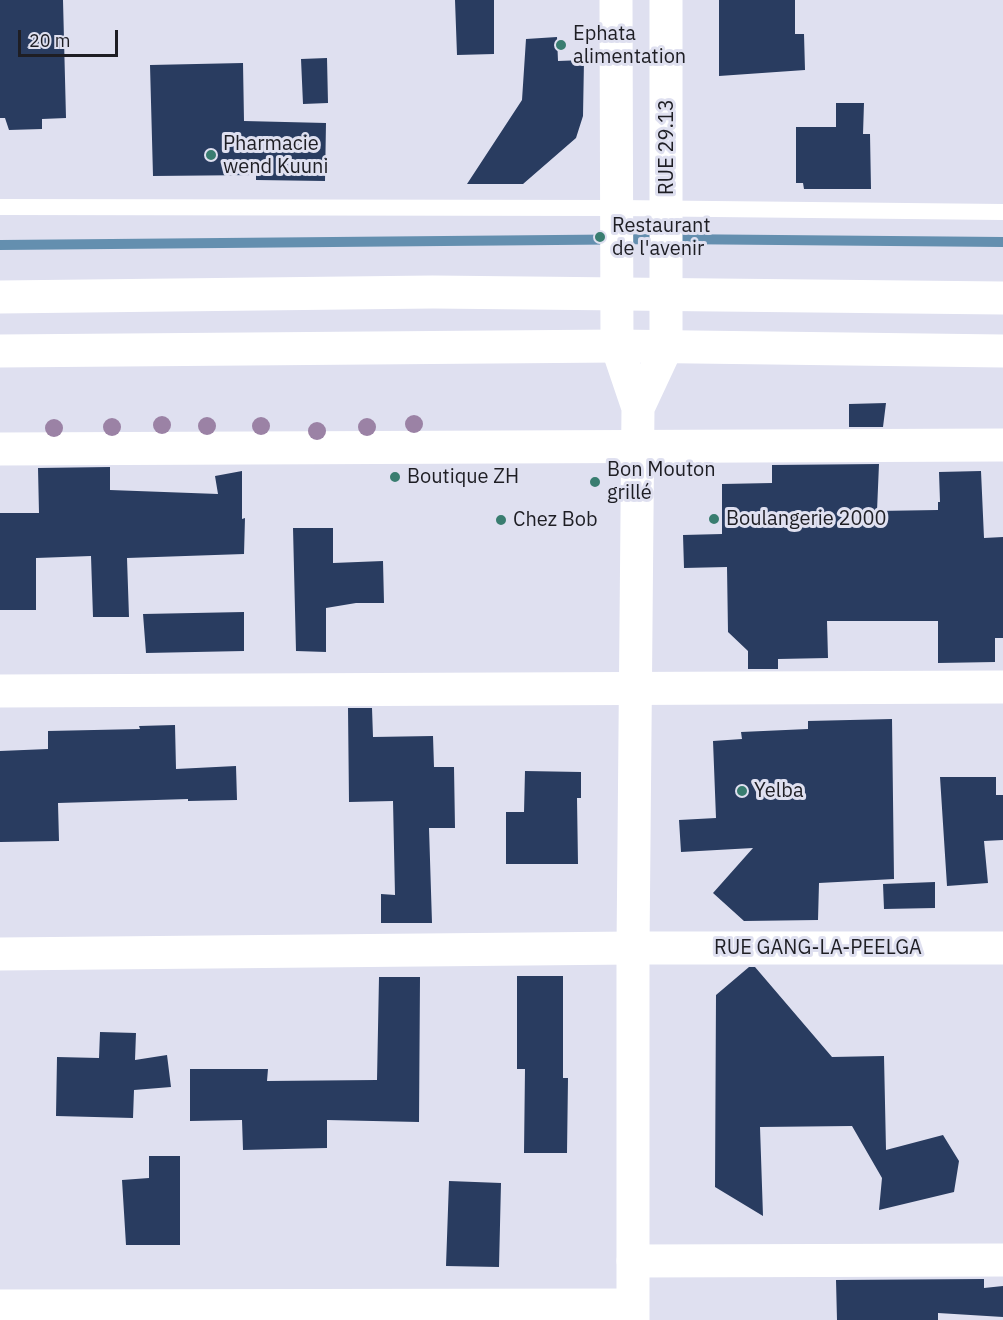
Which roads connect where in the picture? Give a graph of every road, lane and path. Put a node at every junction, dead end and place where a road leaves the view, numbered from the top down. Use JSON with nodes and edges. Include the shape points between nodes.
{"nodes":[{"id":1,"x":616,"y":0,"type":"edge"},
{"id":2,"x":666,"y":0,"type":"edge"},
{"id":3,"x":0,"y":207,"type":"edge"},
{"id":4,"x":618,"y":208,"type":"junction"},
{"id":5,"x":667,"y":208,"type":"junction"},
{"id":6,"x":1003,"y":212,"type":"edge"},
{"id":7,"x":618,"y":294,"type":"junction"},
{"id":8,"x":666,"y":295,"type":"junction"},
{"id":9,"x":0,"y":297,"type":"edge"},
{"id":10,"x":1003,"y":298,"type":"edge"},
{"id":11,"x":617,"y":346,"type":"junction"},
{"id":12,"x":666,"y":348,"type":"junction"},
{"id":13,"x":0,"y":351,"type":"edge"},
{"id":14,"x":1003,"y":351,"type":"edge"},
{"id":15,"x":638,"y":408,"type":"junction"},
{"id":16,"x":1003,"y":446,"type":"edge"},
{"id":17,"x":638,"y":447,"type":"junction"},
{"id":18,"x":0,"y":449,"type":"edge"},
{"id":19,"x":1003,"y":687,"type":"edge"},
{"id":20,"x":637,"y":688,"type":"junction"},
{"id":21,"x":0,"y":691,"type":"edge"},
{"id":22,"x":633,"y":948,"type":"junction"},
{"id":23,"x":1003,"y":948,"type":"edge"},
{"id":24,"x":0,"y":954,"type":"edge"},
{"id":25,"x":1003,"y":1260,"type":"edge"},
{"id":26,"x":633,"y":1262,"type":"junction"},
{"id":27,"x":0,"y":1306,"type":"edge"},
{"id":28,"x":632,"y":1312,"type":"edge"},
{"id":29,"x":208,"y":1313,"type":"edge"}],
"edges":[{"from":1,"to":4,"type":"street"},
{"from":2,"to":5,"type":"street","name":"RUE 29.13"},
{"from":3,"to":4,"type":"lane"},
{"from":4,"to":5,"type":"lane"},
{"from":4,"to":7,"type":"street"},
{"from":5,"to":6,"type":"lane"},
{"from":5,"to":8,"type":"street","name":"RUE 29.13"},
{"from":7,"to":8,"type":"street"},
{"from":7,"to":9,"type":"street"},
{"from":7,"to":11,"type":"street"},
{"from":8,"to":10,"type":"street"},
{"from":8,"to":12,"type":"street","name":"RUE 29.13"},
{"from":11,"to":12,"type":"street"},
{"from":11,"to":13,"type":"street"},
{"from":11,"to":15,"type":"street"},
{"from":12,"to":14,"type":"street"},
{"from":12,"to":15,"type":"street"},
{"from":15,"to":17,"type":"street"},
{"from":16,"to":17,"type":"street"},
{"from":17,"to":18,"type":"street"},
{"from":17,"to":20,"type":"street"},
{"from":19,"to":20,"type":"street"},
{"from":20,"to":21,"type":"street"},
{"from":20,"to":22,"type":"street"},
{"from":22,"to":23,"type":"street","name":"RUE GANG-LA-PEELGA"},
{"from":22,"to":24,"type":"street","name":"RUE GANG-LA-PEELGA"},
{"from":22,"to":26,"type":"street"},
{"from":25,"to":26,"type":"street"},
{"from":26,"to":28,"type":"street"},
{"from":27,"to":29,"type":"street"},
{"from":28,"to":29,"type":"street"}]}
